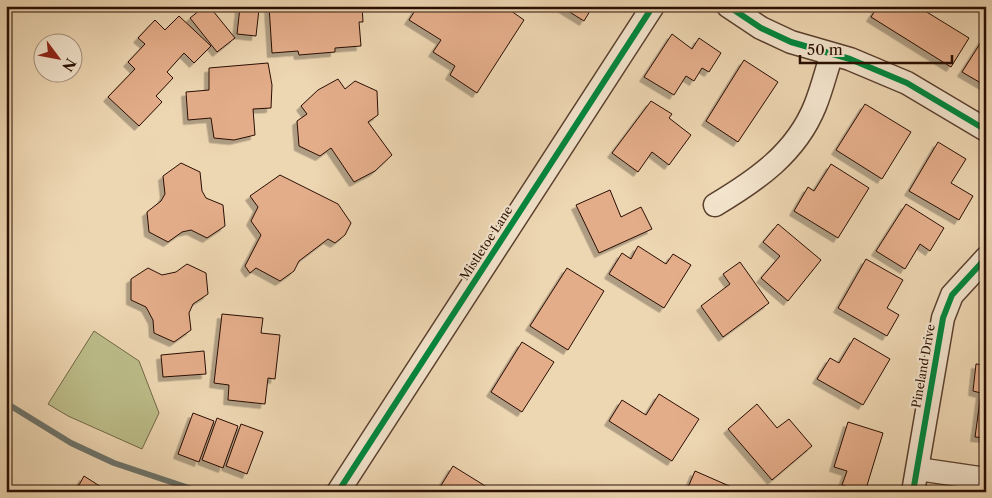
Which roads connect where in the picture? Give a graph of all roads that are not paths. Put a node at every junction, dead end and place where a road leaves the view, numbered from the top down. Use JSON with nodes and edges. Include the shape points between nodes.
{"nodes":[{"id":1,"x":653,"y":6,"type":"edge"},
{"id":2,"x":728,"y":6,"type":"edge"},
{"id":3,"x":832,"y":54,"type":"junction"},
{"id":4,"x":986,"y":130,"type":"edge"},
{"id":5,"x":715,"y":205,"type":"dead end"},
{"id":6,"x":986,"y":258,"type":"edge"},
{"id":7,"x":918,"y":469,"type":"junction"},
{"id":8,"x":986,"y":479,"type":"edge"},
{"id":9,"x":338,"y":492,"type":"edge"},
{"id":10,"x":913,"y":492,"type":"edge"}],
"edges":[{"from":1,"to":9,"type":"street","name":"Mistletoe Lane"},
{"from":2,"to":3,"type":"street","via":[[776,36]]},
{"from":3,"to":4,"type":"street","via":[[907,83]]},
{"from":3,"to":5,"type":"street","via":[[807,123],[784,155],[756,179]]},
{"from":6,"to":7,"type":"street","name":"Pineland Drive","via":[[964,280],[946,307]]},
{"from":7,"to":8,"type":"street"},
{"from":7,"to":10,"type":"street","name":"Pineland Drive"}]}
